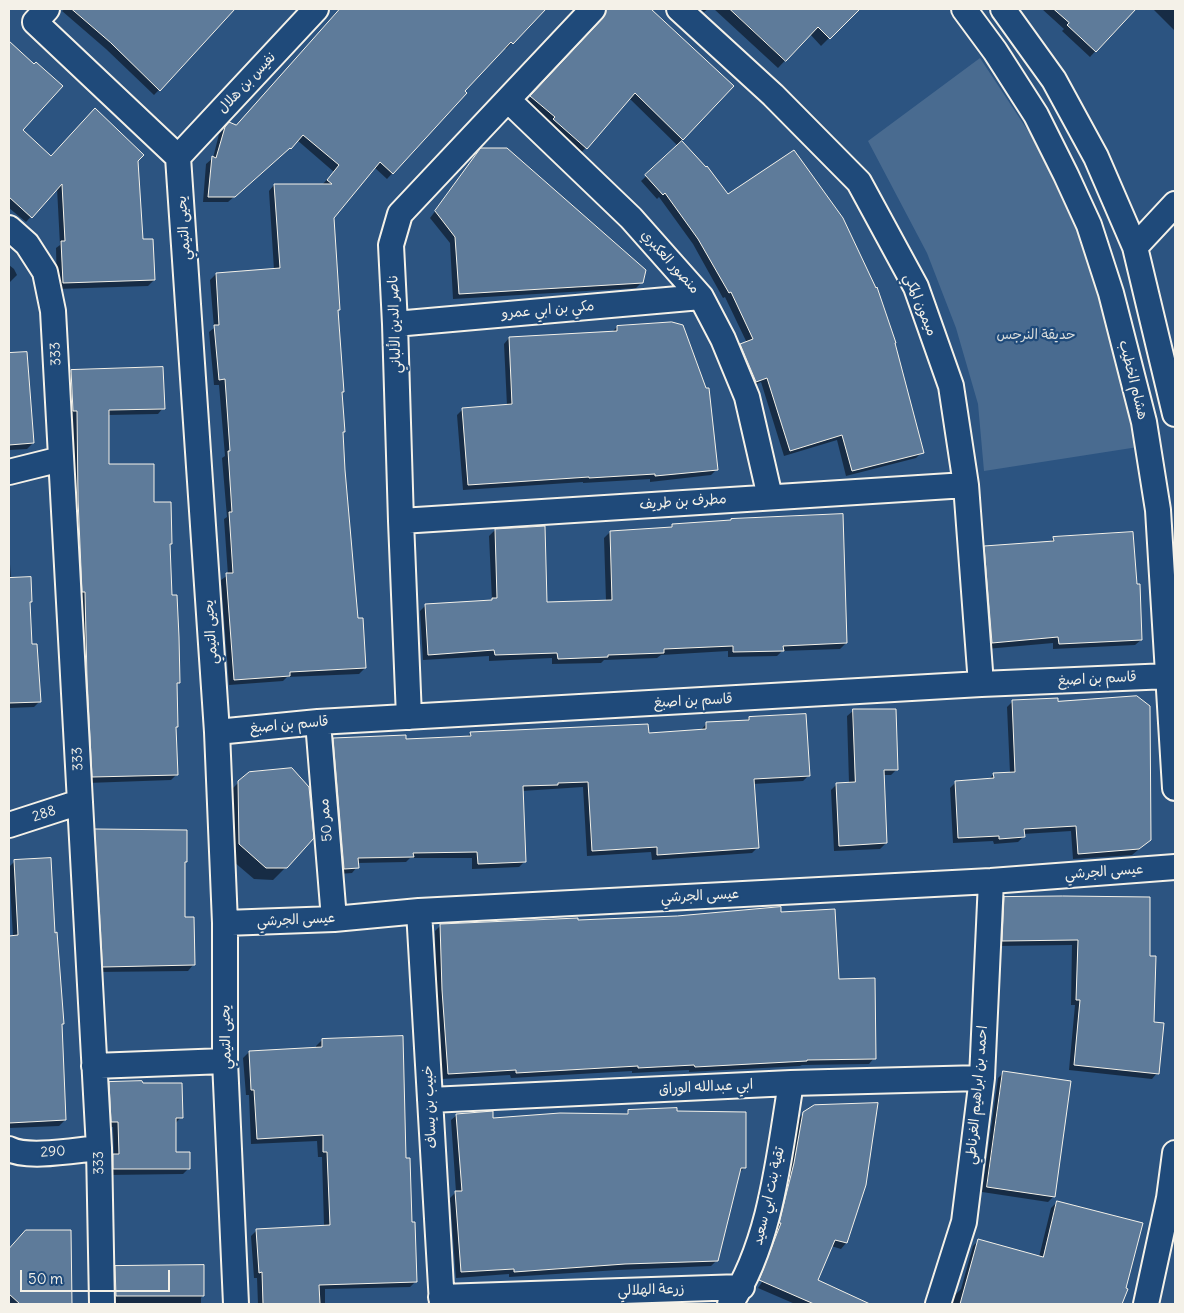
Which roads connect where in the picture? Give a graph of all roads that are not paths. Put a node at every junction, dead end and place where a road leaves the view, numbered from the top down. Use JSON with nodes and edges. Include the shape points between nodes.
{"nodes":[{"id":1,"x":316,"y":9,"type":"edge"},
{"id":2,"x":593,"y":9,"type":"edge"},
{"id":3,"x":679,"y":9,"type":"edge"},
{"id":4,"x":964,"y":9,"type":"edge"},
{"id":5,"x":1003,"y":9,"type":"edge"},
{"id":6,"x":41,"y":15,"type":"edge"},
{"id":7,"x":508,"y":100,"type":"junction"},
{"id":8,"x":178,"y":157,"type":"junction"},
{"id":9,"x":1175,"y":204,"type":"edge"},
{"id":10,"x":9,"y":228,"type":"edge"},
{"id":11,"x":1135,"y":247,"type":"junction"},
{"id":12,"x":701,"y":297,"type":"junction"},
{"id":13,"x":395,"y":324,"type":"junction"},
{"id":14,"x":1175,"y":414,"type":"edge"},
{"id":15,"x":61,"y":459,"type":"junction"},
{"id":16,"x":9,"y":472,"type":"edge"},
{"id":17,"x":966,"y":485,"type":"junction"},
{"id":18,"x":770,"y":497,"type":"junction"},
{"id":19,"x":401,"y":521,"type":"junction"},
{"id":20,"x":1169,"y":676,"type":"junction"},
{"id":21,"x":981,"y":684,"type":"junction"},
{"id":22,"x":409,"y":717,"type":"junction"},
{"id":23,"x":318,"y":722,"type":"junction"},
{"id":24,"x":217,"y":732,"type":"junction"},
{"id":25,"x":1175,"y":788,"type":"edge"},
{"id":26,"x":80,"y":802,"type":"junction"},
{"id":27,"x":9,"y":825,"type":"edge"},
{"id":28,"x":1175,"y":867,"type":"edge"},
{"id":29,"x":991,"y":880,"type":"junction"},
{"id":30,"x":419,"y":910,"type":"junction"},
{"id":31,"x":334,"y":919,"type":"junction"},
{"id":32,"x":225,"y":924,"type":"junction"},
{"id":33,"x":225,"y":1061,"type":"junction"},
{"id":34,"x":94,"y":1066,"type":"junction"},
{"id":35,"x":982,"y":1078,"type":"junction"},
{"id":36,"x":791,"y":1082,"type":"junction"},
{"id":37,"x":430,"y":1100,"type":"junction"},
{"id":38,"x":99,"y":1148,"type":"junction"},
{"id":39,"x":9,"y":1149,"type":"edge"},
{"id":40,"x":1175,"y":1153,"type":"edge"},
{"id":41,"x":736,"y":1296,"type":"edge"},
{"id":42,"x":441,"y":1301,"type":"edge"},
{"id":43,"x":102,"y":1304,"type":"edge"},
{"id":44,"x":236,"y":1304,"type":"edge"},
{"id":45,"x":938,"y":1304,"type":"edge"},
{"id":46,"x":1146,"y":1304,"type":"edge"}],
"edges":[{"from":1,"to":8,"type":"street","name":"نفيس بن هلال"},
{"from":2,"to":7,"type":"street","name":"ناصر الدين الألباني"},
{"from":3,"to":17,"type":"street","name":"ميمون المكي","via":[[773,95],[858,182],[916,287],[950,386]]},
{"from":4,"to":20,"type":"street","name":"هشام الخطيب","via":[[1036,114],[1089,225],[1111,293],[1144,422],[1158,510]]},
{"from":5,"to":11,"type":"street","via":[[1054,80],[1096,157]]},
{"from":6,"to":8,"type":"street"},
{"from":7,"to":12,"type":"street","name":"منصور العكبري","via":[[631,218]]},
{"from":7,"to":13,"type":"street","name":"ناصر الدين الألباني","via":[[400,214],[391,245]]},
{"from":8,"to":24,"type":"street","name":"يحيى التيمي"},
{"from":9,"to":11,"type":"street"},
{"from":10,"to":15,"type":"street","name":"333","via":[[27,244],[45,272],[53,311]]},
{"from":11,"to":14,"type":"street"},
{"from":12,"to":13,"type":"street","name":"مكي بن ابي عمرو"},
{"from":12,"to":18,"type":"street","name":"منصور العكبري","via":[[747,396]]},
{"from":13,"to":19,"type":"street","name":"ناصر الدين الألباني"},
{"from":15,"to":16,"type":"street"},
{"from":15,"to":26,"type":"street","name":"333"},
{"from":17,"to":18,"type":"street","name":"مطرف بن طريف"},
{"from":17,"to":21,"type":"street","name":"ميمون المكي"},
{"from":18,"to":19,"type":"street","name":"مطرف بن طريف"},
{"from":19,"to":22,"type":"street","name":"ناصر الدين الألباني"},
{"from":20,"to":21,"type":"street","name":"قاسم بن اصبغ"},
{"from":20,"to":25,"type":"street","name":"هشام الخطيب"},
{"from":21,"to":22,"type":"street","name":"قاسم بن اصبغ"},
{"from":22,"to":23,"type":"street","name":"قاسم بن اصبغ"},
{"from":23,"to":24,"type":"street","name":"قاسم بن اصبغ"},
{"from":23,"to":31,"type":"street","name":"ممر 50"},
{"from":24,"to":32,"type":"street","name":"يحيى التيمي"},
{"from":26,"to":27,"type":"street","name":"288"},
{"from":26,"to":34,"type":"street","name":"333"},
{"from":28,"to":29,"type":"street","name":"عيسى الجرشي"},
{"from":29,"to":30,"type":"street","name":"عيسى الجرشي"},
{"from":29,"to":35,"type":"street","name":"احمد بن ابراهيم الغرناطي"},
{"from":30,"to":31,"type":"street","name":"عيسى الجرشي"},
{"from":30,"to":37,"type":"street","name":"خبيب بن يساف"},
{"from":31,"to":32,"type":"street","name":"عيسى الجرشي"},
{"from":32,"to":33,"type":"street","name":"يحيى التيمي"},
{"from":33,"to":34,"type":"street"},
{"from":33,"to":44,"type":"street","name":"يحيى التيمي"},
{"from":34,"to":38,"type":"street","name":"333"},
{"from":35,"to":36,"type":"street","name":"ابي عبدالله الوراق"},
{"from":35,"to":45,"type":"street","name":"احمد بن ابراهيم الغرناطي","via":[[964,1222]]},
{"from":36,"to":37,"type":"street","name":"ابي عبدالله الوراق"},
{"from":36,"to":41,"type":"street","name":"تقية بنت ابي سعيد","via":[[777,1169],[758,1250]]},
{"from":37,"to":42,"type":"street","name":"خبيب بن يساف"},
{"from":38,"to":39,"type":"street","name":"290","via":[[41,1153]]},
{"from":38,"to":43,"type":"street","name":"333"},
{"from":40,"to":46,"type":"street","via":[[1169,1198]]},
{"from":41,"to":42,"type":"street","name":"زرعة الهلالي"}]}
